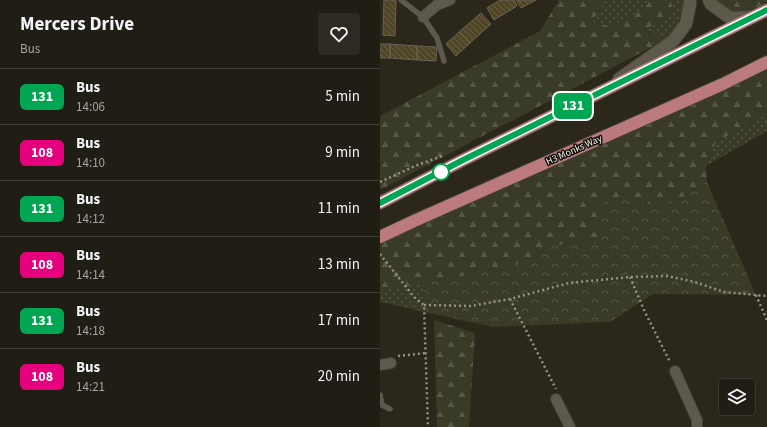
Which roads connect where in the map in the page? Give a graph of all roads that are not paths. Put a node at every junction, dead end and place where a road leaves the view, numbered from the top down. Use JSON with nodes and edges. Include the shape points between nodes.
{"nodes":[{"id":1,"x":401,"y":0,"type":"edge"},
{"id":2,"x":450,"y":0,"type":"edge"},
{"id":3,"x":690,"y":0,"type":"edge"},
{"id":4,"x":708,"y":0,"type":"edge"},
{"id":5,"x":767,"y":10,"type":"edge"},
{"id":6,"x":423,"y":17,"type":"junction"},
{"id":7,"x":752,"y":17,"type":"junction"},
{"id":8,"x":444,"y":61,"type":"dead end"},
{"id":9,"x":767,"y":62,"type":"edge"},
{"id":10,"x":598,"y":94,"type":"junction"},
{"id":11,"x":380,"y":203,"type":"edge"},
{"id":12,"x":380,"y":237,"type":"edge"},
{"id":13,"x":391,"y":363,"type":"road end"},
{"id":14,"x":380,"y":365,"type":"edge"},
{"id":15,"x":675,"y":371,"type":"road end"},
{"id":16,"x":380,"y":395,"type":"edge"},
{"id":17,"x":556,"y":399,"type":"road end"},
{"id":18,"x":390,"y":409,"type":"dead end"},
{"id":19,"x":570,"y":427,"type":"edge"},
{"id":20,"x":697,"y":427,"type":"edge"}],
"edges":[{"from":1,"to":6,"type":"lane"},
{"from":2,"to":6,"type":"street","via":[[437,5]]},
{"from":3,"to":10,"type":"street","via":[[686,24],[673,41]]},
{"from":4,"to":7,"type":"street","via":[[730,18]]},
{"from":5,"to":7,"type":"main road"},
{"from":6,"to":8,"type":"lane","via":[[437,38]]},
{"from":7,"to":10,"type":"main road"},
{"from":9,"to":12,"type":"main road","name":"H3 Monks Way"},
{"from":10,"to":11,"type":"main road"},
{"from":13,"to":14,"type":"street"},
{"from":15,"to":20,"type":"street","via":[[697,420]]},
{"from":16,"to":18,"type":"lane","via":[[382,404]]},
{"from":17,"to":19,"type":"street"}]}
